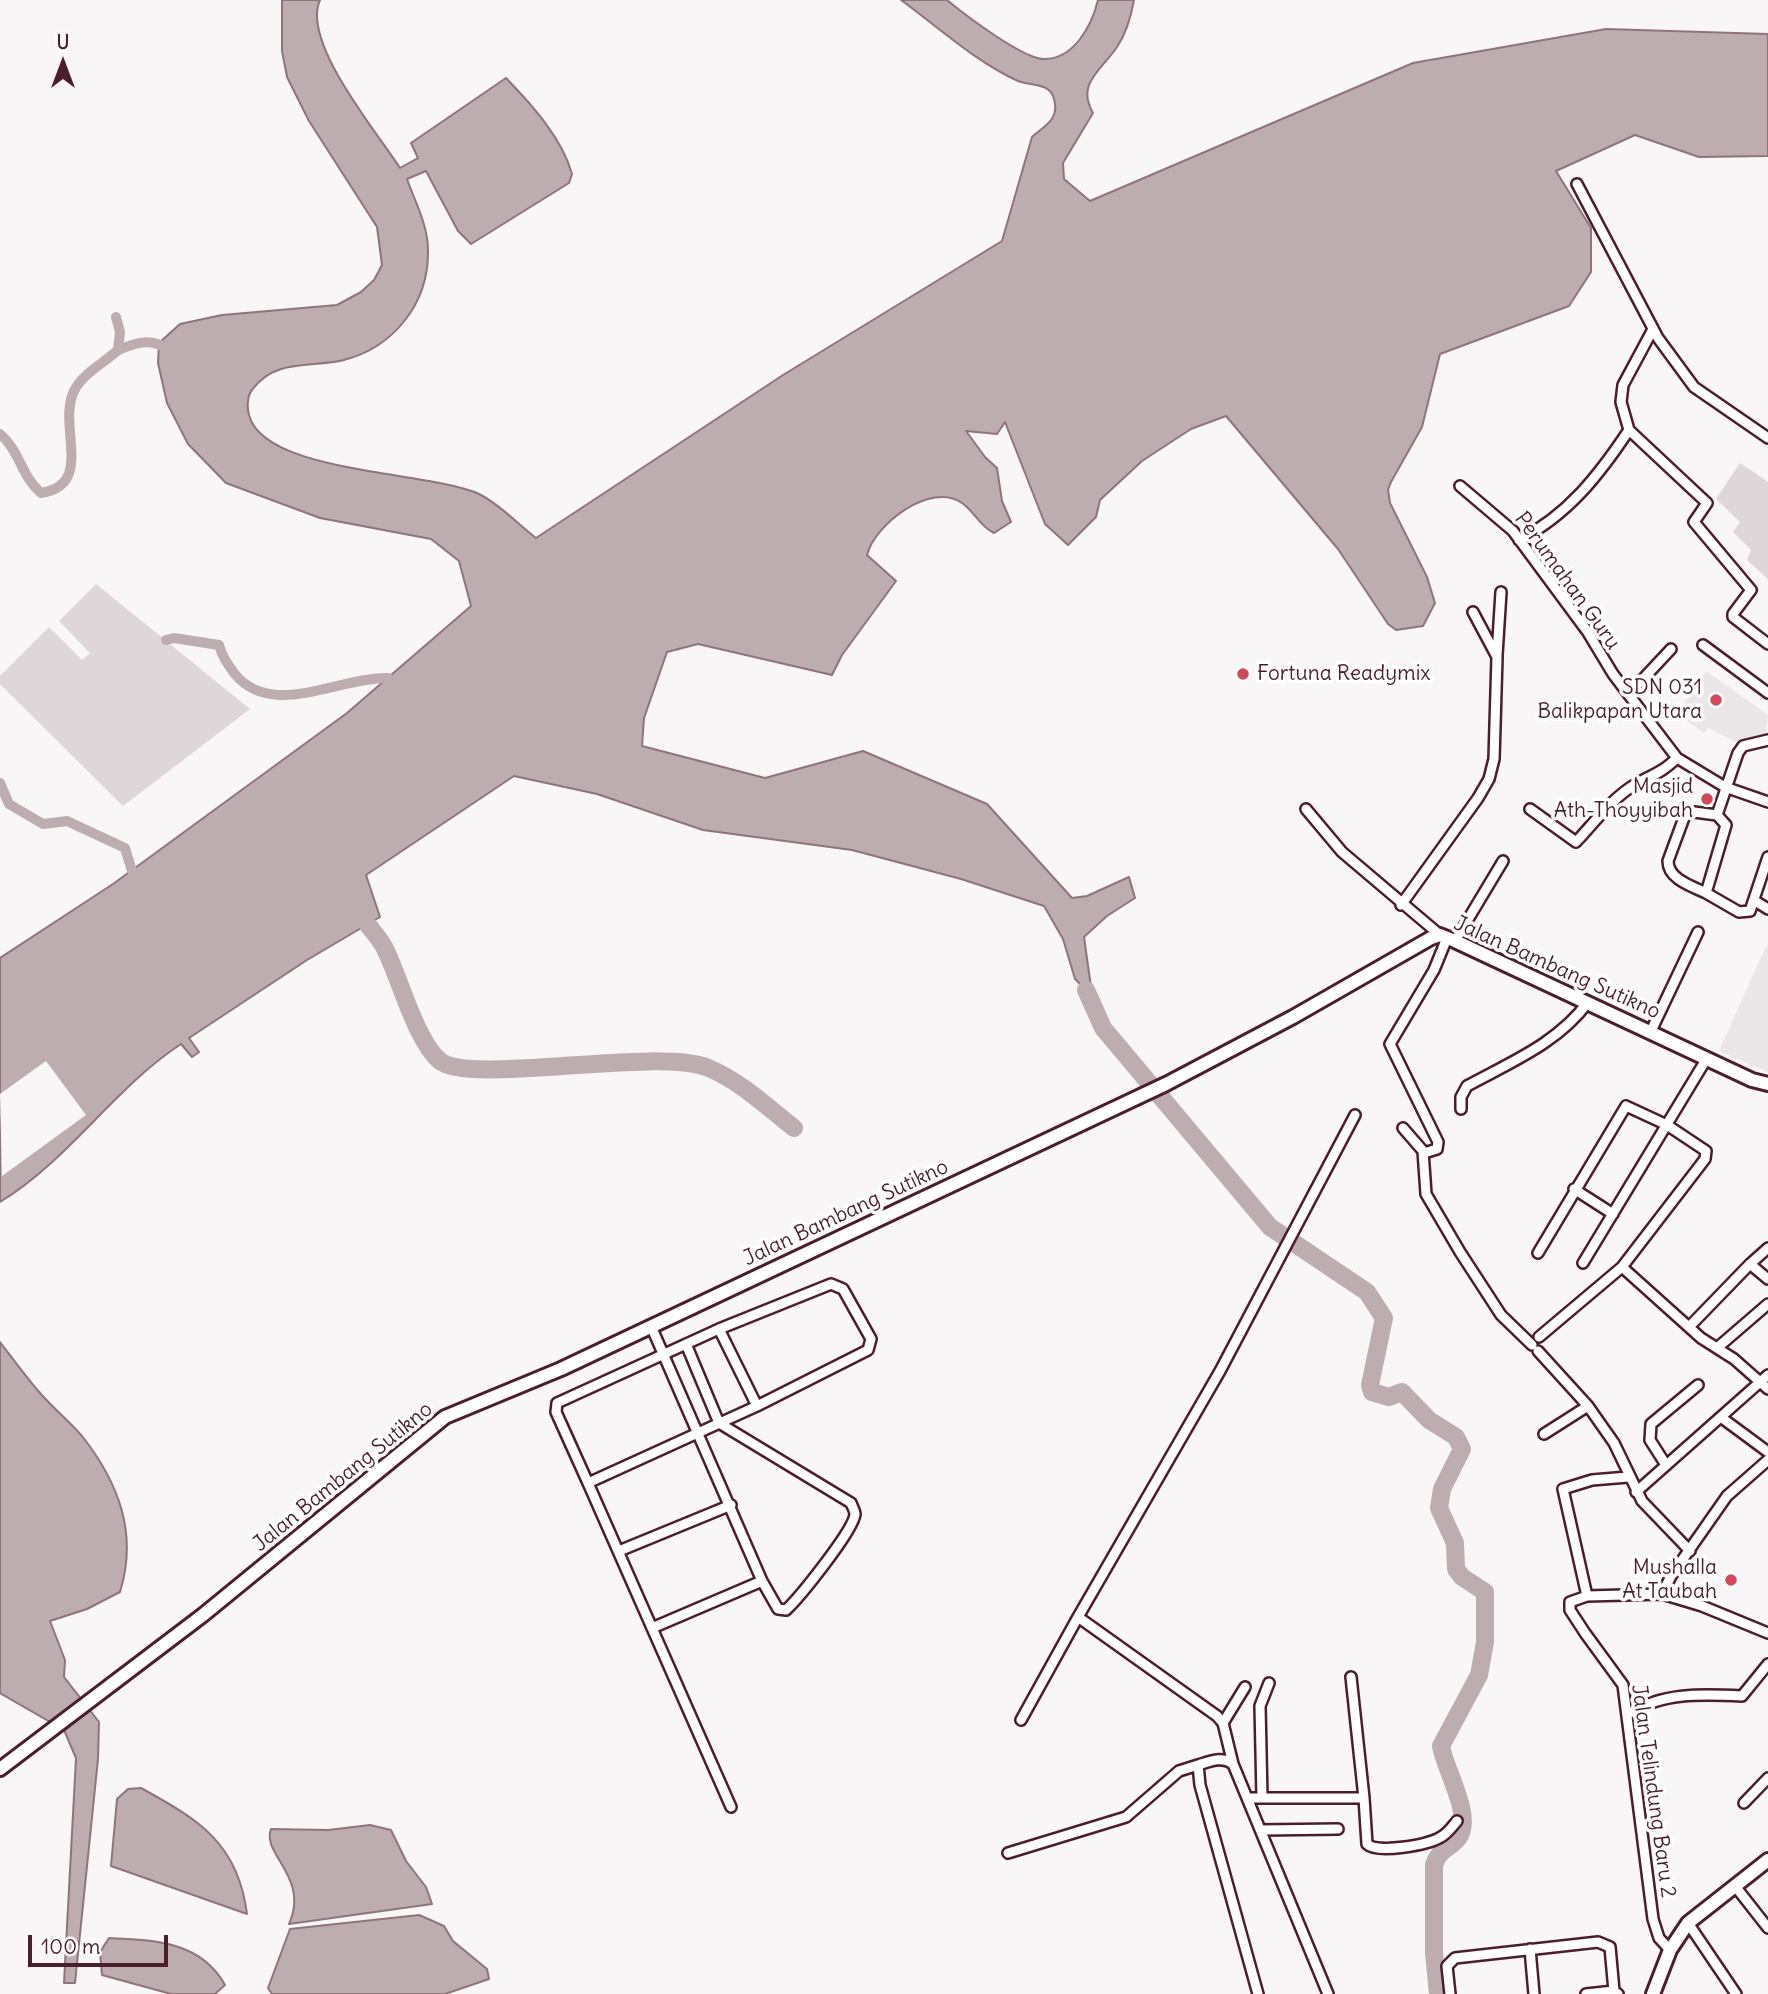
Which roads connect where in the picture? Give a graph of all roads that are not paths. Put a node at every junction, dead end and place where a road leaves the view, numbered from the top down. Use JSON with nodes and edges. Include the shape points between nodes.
{"nodes":[{"id":1,"x":1577,"y":184,"type":"dead end"},
{"id":2,"x":1653,"y":329,"type":"junction"},
{"id":3,"x":1629,"y":430,"type":"junction"},
{"id":4,"x":1768,"y":438,"type":"edge"},
{"id":5,"x":1460,"y":486,"type":"dead end"},
{"id":6,"x":1519,"y":540,"type":"junction"},
{"id":7,"x":1501,"y":592,"type":"dead end"},
{"id":8,"x":1473,"y":612,"type":"dead end"},
{"id":9,"x":1768,"y":644,"type":"edge"},
{"id":10,"x":1703,"y":645,"type":"dead end"},
{"id":11,"x":1671,"y":649,"type":"dead end"},
{"id":12,"x":1497,"y":657,"type":"junction"},
{"id":13,"x":1768,"y":693,"type":"edge"},
{"id":14,"x":1629,"y":694,"type":"junction"},
{"id":15,"x":1768,"y":740,"type":"edge"},
{"id":16,"x":1677,"y":758,"type":"junction"},
{"id":17,"x":1725,"y":786,"type":"junction"},
{"id":18,"x":1768,"y":802,"type":"edge"},
{"id":19,"x":1306,"y":808,"type":"dead end"},
{"id":20,"x":1530,"y":809,"type":"dead end"},
{"id":21,"x":1717,"y":816,"type":"junction"},
{"id":22,"x":1768,"y":857,"type":"edge"},
{"id":23,"x":1503,"y":861,"type":"dead end"},
{"id":24,"x":1706,"y":893,"type":"junction"},
{"id":25,"x":1755,"y":901,"type":"junction"},
{"id":26,"x":1401,"y":905,"type":"junction"},
{"id":27,"x":1768,"y":909,"type":"edge"},
{"id":28,"x":1698,"y":932,"type":"dead end"},
{"id":29,"x":1447,"y":938,"type":"junction"},
{"id":30,"x":1588,"y":1002,"type":"junction"},
{"id":31,"x":1651,"y":1031,"type":"junction"},
{"id":32,"x":1707,"y":1058,"type":"junction"},
{"id":33,"x":1768,"y":1084,"type":"edge"},
{"id":34,"x":1461,"y":1109,"type":"dead end"},
{"id":35,"x":1355,"y":1115,"type":"dead end"},
{"id":36,"x":1667,"y":1125,"type":"junction"},
{"id":37,"x":1403,"y":1128,"type":"dead end"},
{"id":38,"x":1424,"y":1153,"type":"junction"},
{"id":39,"x":1574,"y":1189,"type":"junction"},
{"id":40,"x":1613,"y":1214,"type":"junction"},
{"id":41,"x":1768,"y":1248,"type":"edge"},
{"id":42,"x":1538,"y":1253,"type":"dead end"},
{"id":43,"x":1583,"y":1262,"type":"dead end"},
{"id":44,"x":1750,"y":1264,"type":"junction"},
{"id":45,"x":1622,"y":1267,"type":"junction"},
{"id":46,"x":1768,"y":1279,"type":"edge"},
{"id":47,"x":1768,"y":1304,"type":"edge"},
{"id":48,"x":651,"y":1326,"type":"junction"},
{"id":49,"x":1689,"y":1327,"type":"junction"},
{"id":50,"x":719,"y":1329,"type":"junction"},
{"id":51,"x":686,"y":1344,"type":"junction"},
{"id":52,"x":1536,"y":1344,"type":"junction"},
{"id":53,"x":1717,"y":1348,"type":"junction"},
{"id":54,"x":662,"y":1354,"type":"junction"},
{"id":55,"x":1766,"y":1382,"type":"edge"},
{"id":56,"x":1698,"y":1385,"type":"dead end"},
{"id":57,"x":757,"y":1406,"type":"junction"},
{"id":58,"x":1588,"y":1406,"type":"junction"},
{"id":59,"x":1722,"y":1418,"type":"junction"},
{"id":60,"x":719,"y":1423,"type":"junction"},
{"id":61,"x":695,"y":1433,"type":"junction"},
{"id":62,"x":1544,"y":1434,"type":"dead end"},
{"id":63,"x":1768,"y":1452,"type":"edge"},
{"id":64,"x":1768,"y":1460,"type":"edge"},
{"id":65,"x":1666,"y":1465,"type":"junction"},
{"id":66,"x":1628,"y":1477,"type":"junction"},
{"id":67,"x":588,"y":1483,"type":"junction"},
{"id":68,"x":1636,"y":1492,"type":"junction"},
{"id":69,"x":731,"y":1505,"type":"junction"},
{"id":70,"x":619,"y":1551,"type":"junction"},
{"id":71,"x":1690,"y":1551,"type":"junction"},
{"id":72,"x":762,"y":1581,"type":"junction"},
{"id":73,"x":1662,"y":1594,"type":"junction"},
{"id":74,"x":1587,"y":1596,"type":"junction"},
{"id":75,"x":1078,"y":1617,"type":"junction"},
{"id":76,"x":652,"y":1628,"type":"junction"},
{"id":77,"x":1768,"y":1633,"type":"edge"},
{"id":78,"x":1768,"y":1664,"type":"edge"},
{"id":79,"x":1350,"y":1677,"type":"dead end"},
{"id":80,"x":1269,"y":1683,"type":"dead end"},
{"id":81,"x":1245,"y":1687,"type":"dead end"},
{"id":82,"x":1627,"y":1714,"type":"junction"},
{"id":83,"x":1021,"y":1720,"type":"dead end"},
{"id":84,"x":1223,"y":1723,"type":"junction"},
{"id":85,"x":1233,"y":1764,"type":"junction"},
{"id":86,"x":1198,"y":1765,"type":"junction"},
{"id":87,"x":0,"y":1769,"type":"edge"},
{"id":88,"x":1768,"y":1778,"type":"edge"},
{"id":89,"x":1247,"y":1798,"type":"junction"},
{"id":90,"x":1262,"y":1798,"type":"junction"},
{"id":91,"x":1364,"y":1798,"type":"junction"},
{"id":92,"x":1744,"y":1803,"type":"dead end"},
{"id":93,"x":731,"y":1807,"type":"dead end"},
{"id":94,"x":1457,"y":1821,"type":"dead end"},
{"id":95,"x":1338,"y":1829,"type":"dead end"},
{"id":96,"x":1261,"y":1830,"type":"junction"},
{"id":97,"x":1008,"y":1853,"type":"dead end"},
{"id":98,"x":1768,"y":1860,"type":"edge"},
{"id":99,"x":1735,"y":1886,"type":"junction"},
{"id":100,"x":1688,"y":1923,"type":"junction"},
{"id":101,"x":1768,"y":1928,"type":"edge"},
{"id":102,"x":1531,"y":1949,"type":"junction"},
{"id":103,"x":1670,"y":1950,"type":"junction"},
{"id":104,"x":1616,"y":1992,"type":"edge"},
{"id":105,"x":1258,"y":1994,"type":"edge"},
{"id":106,"x":1328,"y":1994,"type":"edge"},
{"id":107,"x":1450,"y":1994,"type":"edge"},
{"id":108,"x":1534,"y":1994,"type":"edge"},
{"id":109,"x":1586,"y":1994,"type":"edge"},
{"id":110,"x":1653,"y":1994,"type":"edge"},
{"id":111,"x":1736,"y":1994,"type":"edge"}],
"edges":[{"from":1,"to":2,"type":"street"},
{"from":2,"to":3,"type":"street","via":[[1623,385],[1621,402]]},
{"from":2,"to":4,"type":"street","via":[[1694,387]]},
{"from":3,"to":6,"type":"street","via":[[1559,516]]},
{"from":3,"to":9,"type":"street","via":[[1707,503],[1694,522],[1751,588],[1734,617]]},
{"from":5,"to":6,"type":"street","name":"Perumahan Guru","via":[[1505,522]]},
{"from":6,"to":14,"type":"street","name":"Perumahan Guru"},
{"from":7,"to":12,"type":"street"},
{"from":8,"to":12,"type":"street"},
{"from":10,"to":13,"type":"street"},
{"from":11,"to":14,"type":"street"},
{"from":12,"to":26,"type":"street","via":[[1494,759],[1489,779]]},
{"from":14,"to":16,"type":"street","name":"Perumahan Guru"},
{"from":15,"to":17,"type":"street","via":[[1743,746]]},
{"from":16,"to":17,"type":"street","name":"Perumahan Guru"},
{"from":16,"to":20,"type":"street","via":[[1621,796],[1576,842]]},
{"from":17,"to":18,"type":"street","name":"Perumahan Guru"},
{"from":17,"to":21,"type":"street"},
{"from":19,"to":26,"type":"street","via":[[1342,852]]},
{"from":21,"to":24,"type":"street","via":[[1726,825]]},
{"from":21,"to":24,"type":"street","via":[[1685,815],[1668,861],[1677,879]]},
{"from":22,"to":25,"type":"street"},
{"from":23,"to":29,"type":"street"},
{"from":24,"to":25,"type":"street","via":[[1739,912],[1750,911]]},
{"from":25,"to":27,"type":"street"},
{"from":26,"to":29,"type":"street"},
{"from":28,"to":31,"type":"street"},
{"from":29,"to":30,"type":"street","name":"Jalan Bambang Sutikno"},
{"from":29,"to":38,"type":"street","via":[[1390,1044],[1438,1142],[1437,1149]]},
{"from":29,"to":48,"type":"street","name":"Jalan Bambang Sutikno","via":[[1166,1084]]},
{"from":30,"to":31,"type":"street","name":"Jalan Bambang Sutikno"},
{"from":30,"to":34,"type":"street","via":[[1557,1036],[1467,1086]]},
{"from":31,"to":32,"type":"street","name":"Jalan Bambang Sutikno"},
{"from":32,"to":33,"type":"street","name":"Jalan Bambang Sutikno"},
{"from":32,"to":36,"type":"street"},
{"from":35,"to":75,"type":"street","via":[[1220,1370]]},
{"from":36,"to":39,"type":"street","via":[[1626,1106]]},
{"from":36,"to":40,"type":"street"},
{"from":36,"to":45,"type":"street","via":[[1706,1150],[1705,1159]]},
{"from":37,"to":38,"type":"street"},
{"from":38,"to":52,"type":"street","via":[[1426,1194],[1488,1297],[1511,1326]]},
{"from":39,"to":40,"type":"street"},
{"from":39,"to":42,"type":"street"},
{"from":40,"to":43,"type":"street"},
{"from":41,"to":44,"type":"street"},
{"from":44,"to":46,"type":"street"},
{"from":44,"to":49,"type":"street"},
{"from":45,"to":49,"type":"street"},
{"from":45,"to":52,"type":"street"},
{"from":47,"to":53,"type":"street"},
{"from":48,"to":54,"type":"street"},
{"from":48,"to":87,"type":"street","name":"Jalan Bambang Sutikno","via":[[431,1426],[263,1567]]},
{"from":49,"to":53,"type":"street"},
{"from":50,"to":51,"type":"street"},
{"from":50,"to":57,"type":"street"},
{"from":50,"to":57,"type":"street","via":[[831,1284],[843,1289],[871,1339],[862,1354]]},
{"from":51,"to":54,"type":"street"},
{"from":51,"to":60,"type":"street"},
{"from":52,"to":58,"type":"street"},
{"from":53,"to":55,"type":"street"},
{"from":54,"to":61,"type":"street"},
{"from":54,"to":67,"type":"street","via":[[556,1405]]},
{"from":55,"to":59,"type":"street"},
{"from":56,"to":65,"type":"street","via":[[1651,1424],[1650,1440]]},
{"from":57,"to":60,"type":"street"},
{"from":58,"to":62,"type":"street"},
{"from":58,"to":66,"type":"street","via":[[1622,1457]]},
{"from":59,"to":63,"type":"street"},
{"from":59,"to":65,"type":"street"},
{"from":60,"to":61,"type":"street"},
{"from":60,"to":72,"type":"street","via":[[854,1509],[852,1521],[825,1564],[788,1608],[778,1609]]},
{"from":61,"to":67,"type":"street"},
{"from":61,"to":69,"type":"street"},
{"from":64,"to":71,"type":"street","via":[[1727,1496]]},
{"from":65,"to":68,"type":"street"},
{"from":66,"to":68,"type":"street"},
{"from":66,"to":74,"type":"street","via":[[1592,1480],[1563,1489]]},
{"from":67,"to":70,"type":"street"},
{"from":68,"to":71,"type":"street"},
{"from":69,"to":70,"type":"street"},
{"from":69,"to":72,"type":"street"},
{"from":70,"to":76,"type":"street"},
{"from":71,"to":73,"type":"street"},
{"from":72,"to":76,"type":"street"},
{"from":73,"to":74,"type":"street"},
{"from":73,"to":77,"type":"street"},
{"from":74,"to":82,"type":"street","name":"Jalan Telindung Baru 2","via":[[1572,1600],[1570,1610],[1620,1677]]},
{"from":75,"to":83,"type":"street"},
{"from":75,"to":84,"type":"street"},
{"from":76,"to":93,"type":"street"},
{"from":78,"to":82,"type":"street","via":[[1742,1696],[1713,1693],[1656,1700]]},
{"from":79,"to":91,"type":"street"},
{"from":80,"to":90,"type":"street","via":[[1260,1706]]},
{"from":81,"to":84,"type":"street"},
{"from":82,"to":103,"type":"street","name":"Jalan Telindung Baru 2","via":[[1653,1919],[1659,1938]]},
{"from":84,"to":85,"type":"street"},
{"from":85,"to":86,"type":"street","via":[[1217,1759]]},
{"from":85,"to":89,"type":"street"},
{"from":86,"to":97,"type":"street","via":[[1180,1771],[1126,1817]]},
{"from":86,"to":105,"type":"street","via":[[1208,1818]]},
{"from":88,"to":92,"type":"street"},
{"from":89,"to":90,"type":"street"},
{"from":89,"to":96,"type":"street"},
{"from":90,"to":91,"type":"street"},
{"from":91,"to":94,"type":"street","via":[[1367,1844],[1373,1848],[1438,1839]]},
{"from":95,"to":96,"type":"street"},
{"from":96,"to":106,"type":"street"},
{"from":98,"to":99,"type":"street"},
{"from":99,"to":100,"type":"street"},
{"from":99,"to":101,"type":"street"},
{"from":100,"to":103,"type":"street"},
{"from":100,"to":111,"type":"street"},
{"from":102,"to":104,"type":"street","via":[[1606,1944]]},
{"from":102,"to":107,"type":"street","via":[[1449,1960]]},
{"from":102,"to":108,"type":"street"},
{"from":103,"to":110,"type":"street"},
{"from":104,"to":109,"type":"street"}]}
